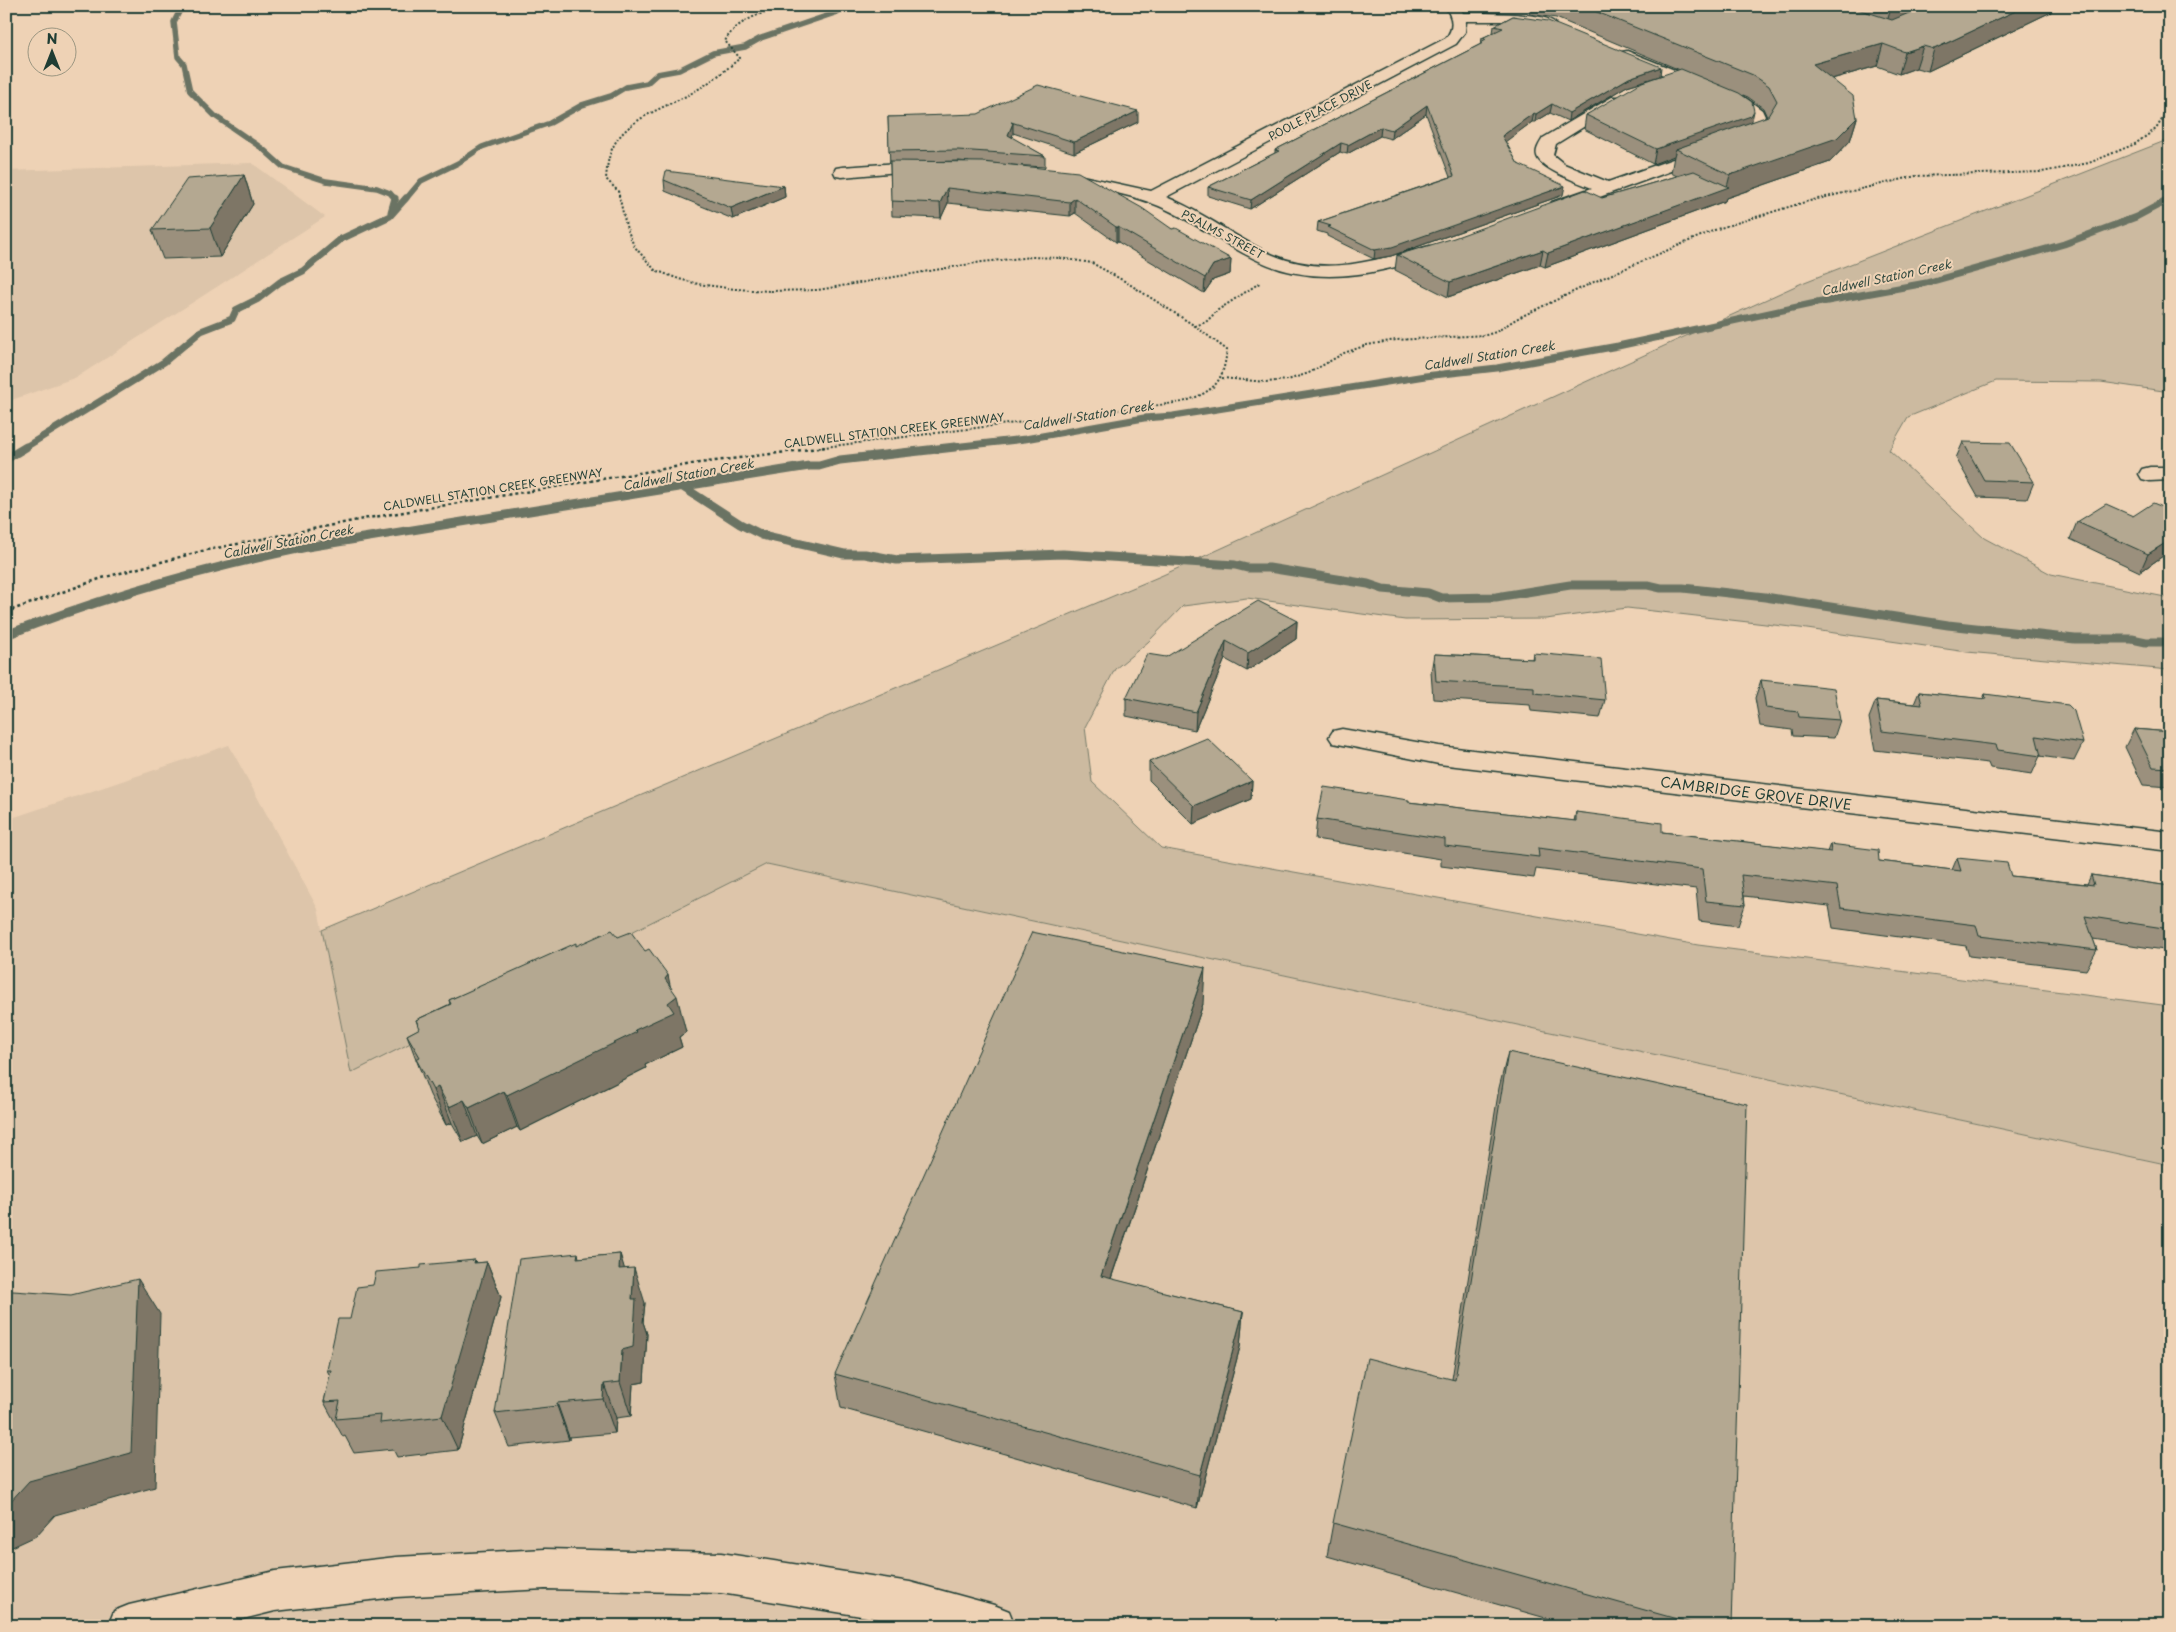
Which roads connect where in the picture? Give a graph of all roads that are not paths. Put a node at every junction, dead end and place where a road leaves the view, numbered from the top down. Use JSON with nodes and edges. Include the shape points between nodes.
{"nodes":[{"id":1,"x":1456,"y":12,"type":"edge"},
{"id":2,"x":1559,"y":27,"type":"edge"},
{"id":3,"x":1614,"y":50,"type":"edge"},
{"id":4,"x":1678,"y":76,"type":"junction"},
{"id":5,"x":1659,"y":82,"type":"edge"},
{"id":6,"x":1632,"y":91,"type":"edge"},
{"id":7,"x":944,"y":166,"type":"edge"},
{"id":8,"x":842,"y":172,"type":"dead end"},
{"id":9,"x":1044,"y":174,"type":"edge"},
{"id":10,"x":1608,"y":188,"type":"junction"},
{"id":11,"x":1152,"y":198,"type":"junction"},
{"id":12,"x":1543,"y":211,"type":"edge"},
{"id":13,"x":1441,"y":247,"type":"edge"},
{"id":14,"x":1342,"y":737,"type":"dead end"},
{"id":15,"x":2170,"y":842,"type":"edge"},
{"id":16,"x":129,"y":1626,"type":"edge"},
{"id":17,"x":994,"y":1626,"type":"edge"}],
"edges":[{"from":1,"to":2,"type":"street","via":[[1532,19]]},
{"from":1,"to":11,"type":"street","name":"POOLE PLACE DRIVE","via":[[1461,27],[1451,41]]},
{"from":3,"to":4,"type":"street"},
{"from":4,"to":5,"type":"street"},
{"from":4,"to":10,"type":"street","via":[[1742,102],[1757,113],[1761,125],[1755,135]]},
{"from":6,"to":10,"type":"street","via":[[1549,141],[1545,149],[1545,157],[1558,167]]},
{"from":7,"to":8,"type":"street"},
{"from":9,"to":11,"type":"street","name":"PSALMS STREET","via":[[1108,185]]},
{"from":10,"to":12,"type":"street"},
{"from":11,"to":13,"type":"street","name":"PSALMS STREET","via":[[1268,258],[1290,265],[1335,271],[1366,269],[1395,264]]},
{"from":14,"to":15,"type":"street","name":"CAMBRIDGE GROVE DRIVE","via":[[1440,755]]},
{"from":16,"to":17,"type":"street","via":[[275,1591],[396,1577],[545,1569],[721,1573],[910,1602]]}]}
